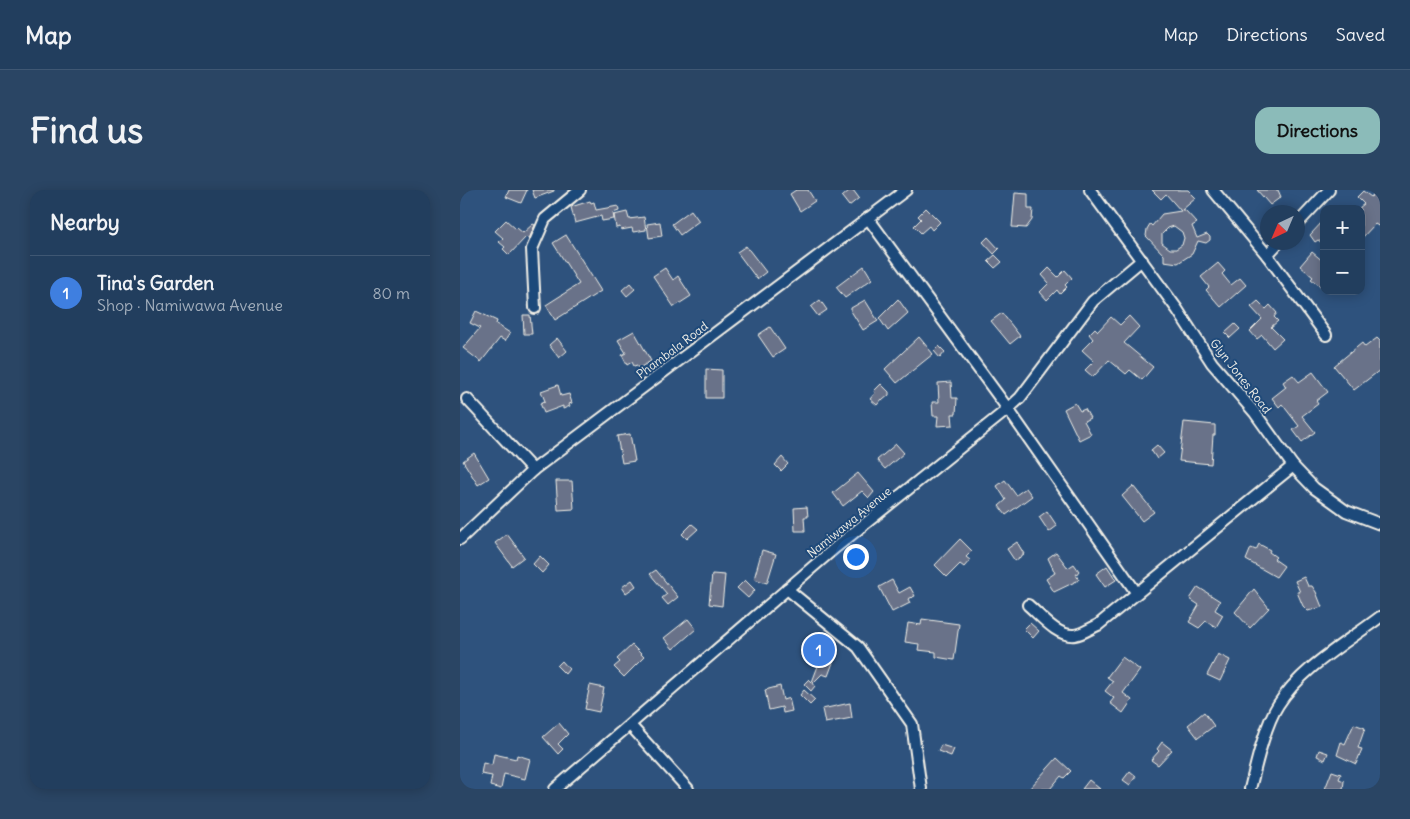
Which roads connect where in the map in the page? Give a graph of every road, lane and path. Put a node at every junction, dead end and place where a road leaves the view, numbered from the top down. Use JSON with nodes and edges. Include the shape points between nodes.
{"nodes":[{"id":1,"x":580,"y":190,"type":"edge"},
{"id":2,"x":906,"y":190,"type":"edge"},
{"id":3,"x":1090,"y":190,"type":"edge"},
{"id":4,"x":1213,"y":190,"type":"edge"},
{"id":5,"x":1329,"y":190,"type":"edge"},
{"id":6,"x":1305,"y":216,"type":"edge"},
{"id":7,"x":868,"y":218,"type":"junction"},
{"id":8,"x":1272,"y":250,"type":"edge"},
{"id":9,"x":1267,"y":255,"type":"junction"},
{"id":10,"x":1142,"y":260,"type":"junction"},
{"id":11,"x":535,"y":308,"type":"dead end"},
{"id":12,"x":1326,"y":335,"type":"dead end"},
{"id":13,"x":467,"y":399,"type":"dead end"},
{"id":14,"x":1008,"y":409,"type":"junction"},
{"id":15,"x":1293,"y":466,"type":"junction"},
{"id":16,"x":533,"y":470,"type":"junction"},
{"id":17,"x":1380,"y":524,"type":"edge"},
{"id":18,"x":460,"y":539,"type":"edge"},
{"id":19,"x":787,"y":589,"type":"junction"},
{"id":20,"x":1136,"y":592,"type":"junction"},
{"id":21,"x":1028,"y":605,"type":"dead end"},
{"id":22,"x":1380,"y":617,"type":"edge"},
{"id":23,"x":630,"y":726,"type":"junction"},
{"id":24,"x":555,"y":789,"type":"edge"},
{"id":25,"x":688,"y":789,"type":"edge"},
{"id":26,"x":921,"y":789,"type":"edge"},
{"id":27,"x":1250,"y":789,"type":"edge"}],
"edges":[{"from":1,"to":11,"type":"street","via":[[545,219],[532,250]]},
{"from":2,"to":7,"type":"street","name":"Phambala Road"},
{"from":3,"to":10,"type":"street","name":"Glyn Jones Road"},
{"from":4,"to":9,"type":"street"},
{"from":5,"to":6,"type":"street"},
{"from":7,"to":14,"type":"street"},
{"from":7,"to":16,"type":"street","name":"Phambala Road"},
{"from":8,"to":9,"type":"street"},
{"from":9,"to":12,"type":"street"},
{"from":10,"to":14,"type":"street","name":"Namiwawa Avenue","via":[[1093,301],[1020,398]]},
{"from":10,"to":15,"type":"street","name":"Glyn Jones Road","via":[[1212,363]]},
{"from":13,"to":16,"type":"street"},
{"from":14,"to":19,"type":"street","name":"Namiwawa Avenue"},
{"from":14,"to":20,"type":"street"},
{"from":15,"to":17,"type":"street","name":"Glyn Jones Road","via":[[1314,488],[1346,512]]},
{"from":15,"to":20,"type":"street"},
{"from":16,"to":18,"type":"street","name":"Phambala Road"},
{"from":19,"to":23,"type":"street","name":"Namiwawa Avenue"},
{"from":19,"to":26,"type":"street","via":[[858,647],[912,724]]},
{"from":20,"to":21,"type":"street","via":[[1098,625],[1076,635],[1055,628]]},
{"from":22,"to":27,"type":"street","via":[[1321,660],[1288,691],[1267,730]]},
{"from":23,"to":24,"type":"street","name":"Namiwawa Avenue"},
{"from":23,"to":25,"type":"street"}]}
